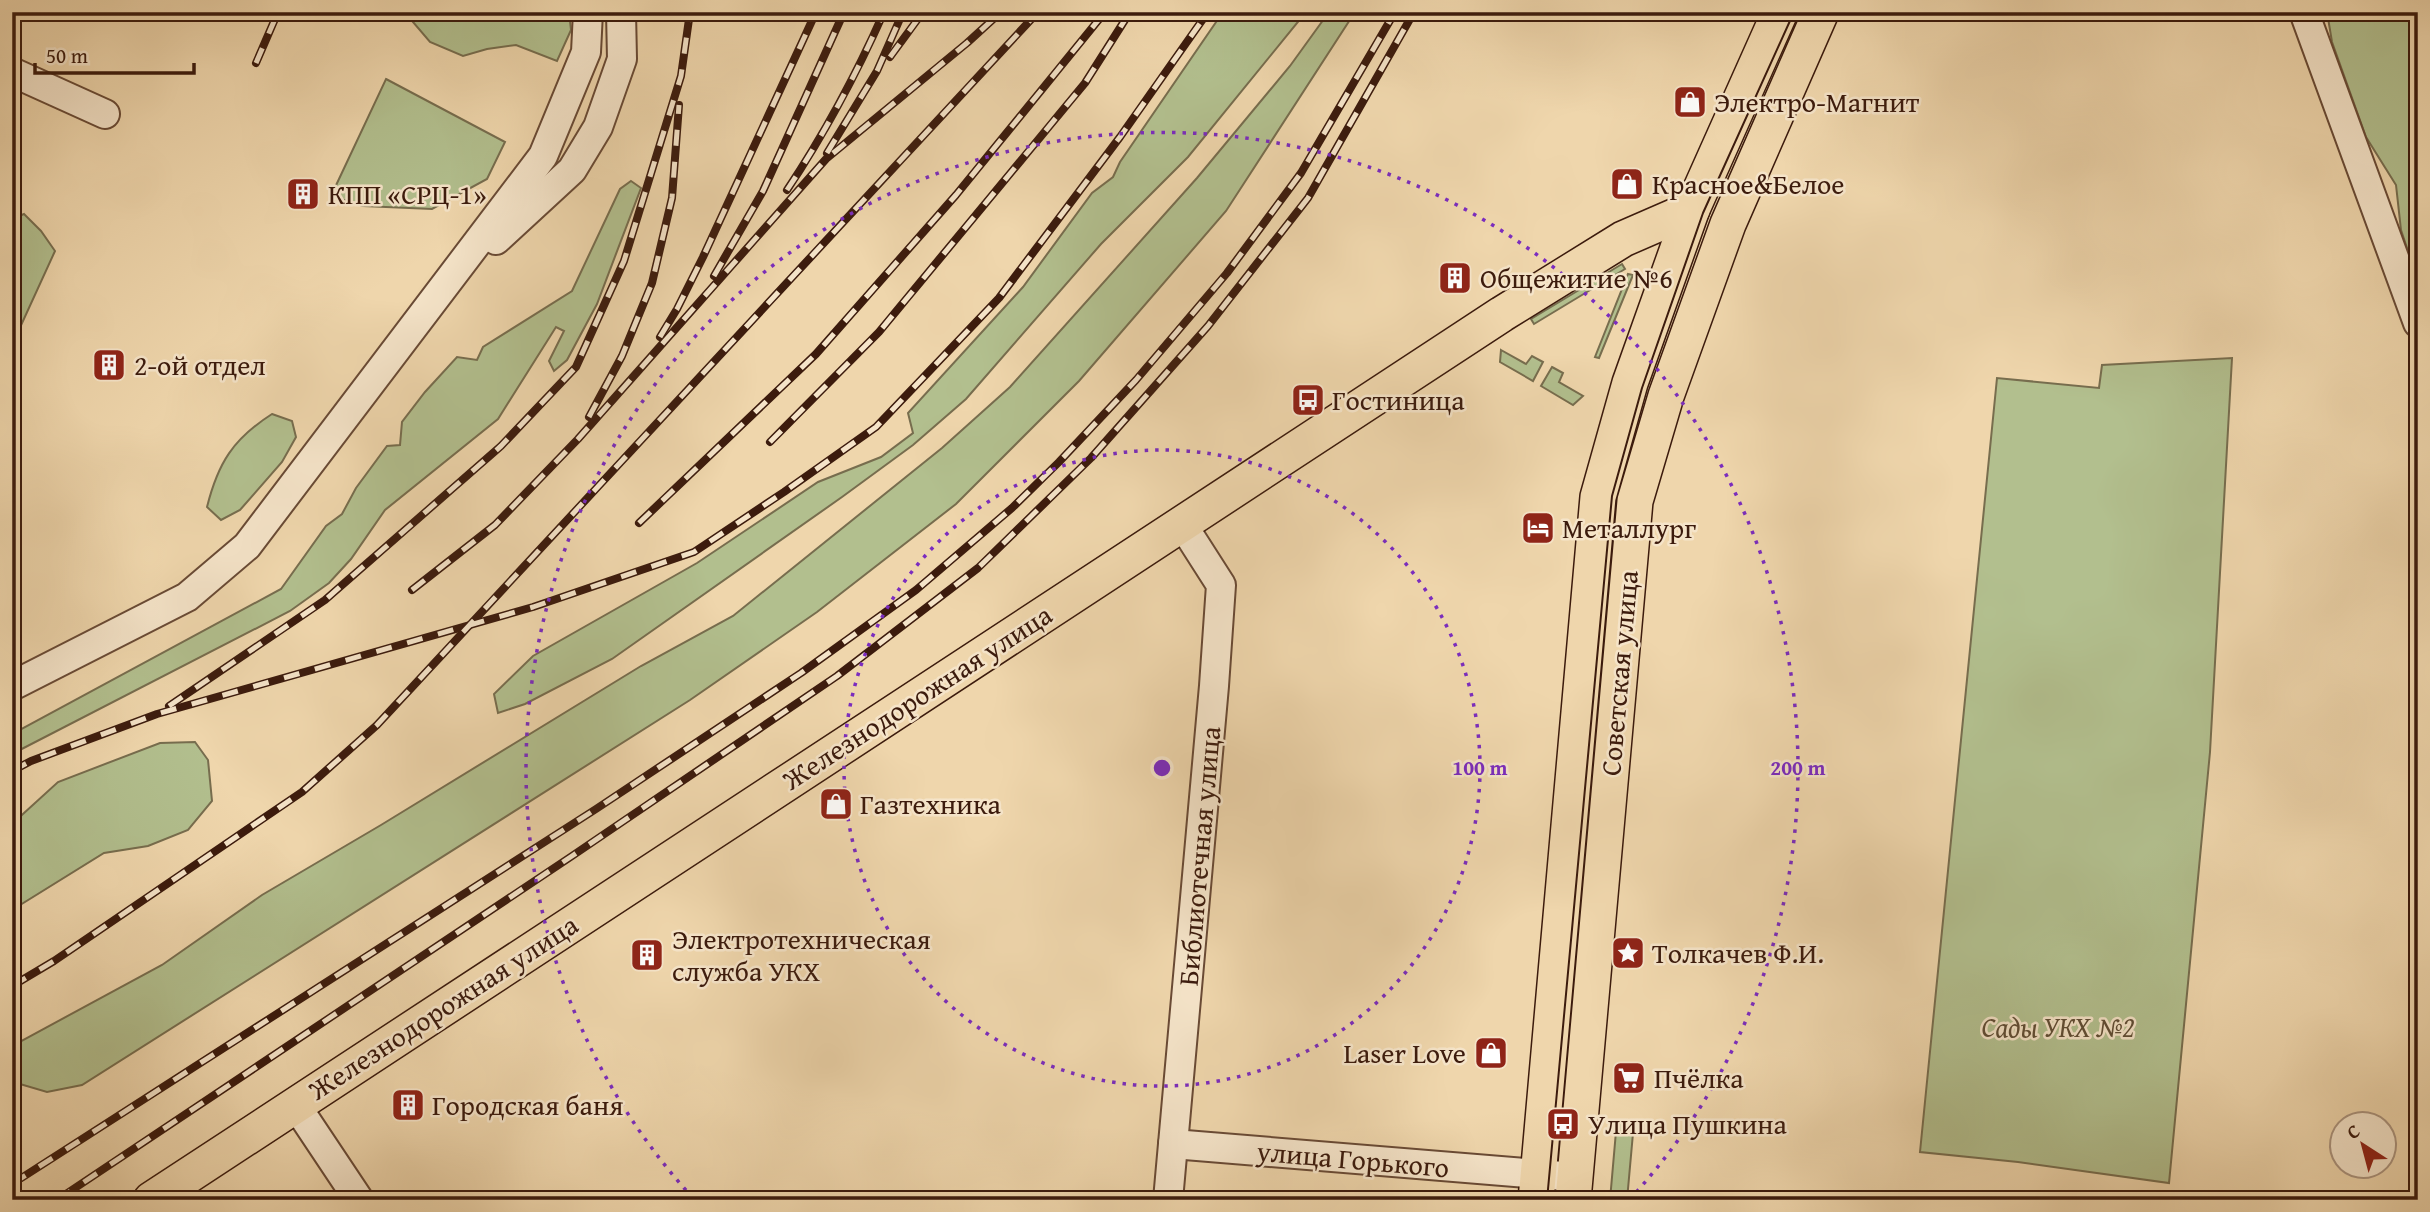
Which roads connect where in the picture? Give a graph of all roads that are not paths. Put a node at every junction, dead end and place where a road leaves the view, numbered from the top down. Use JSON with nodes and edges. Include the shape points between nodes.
{"nodes":[{"id":1,"x":589,"y":12,"type":"edge"},
{"id":2,"x":621,"y":12,"type":"edge"},
{"id":3,"x":1780,"y":12,"type":"edge"},
{"id":4,"x":1821,"y":12,"type":"edge"},
{"id":5,"x":2304,"y":12,"type":"edge"},
{"id":6,"x":12,"y":72,"type":"edge"},
{"id":7,"x":105,"y":114,"type":"dead end"},
{"id":8,"x":1692,"y":209,"type":"junction"},
{"id":9,"x":1728,"y":224,"type":"junction"},
{"id":10,"x":447,"y":285,"type":"junction"},
{"id":11,"x":2418,"y":323,"type":"edge"},
{"id":12,"x":1182,"y":524,"type":"junction"},
{"id":13,"x":12,"y":686,"type":"edge"},
{"id":14,"x":295,"y":1104,"type":"junction"},
{"id":15,"x":1173,"y":1144,"type":"junction"},
{"id":16,"x":1537,"y":1187,"type":"edge"},
{"id":17,"x":1574,"y":1188,"type":"edge"},
{"id":18,"x":151,"y":1200,"type":"edge"},
{"id":19,"x":359,"y":1200,"type":"edge"},
{"id":20,"x":1168,"y":1200,"type":"edge"}],
"edges":[{"from":1,"to":10,"type":"street","via":[[586,52],[543,156]]},
{"from":2,"to":10,"type":"street","via":[[622,59],[598,127],[572,170]]},
{"from":3,"to":8,"type":"main road","name":"Советская улица"},
{"from":4,"to":9,"type":"main road","name":"Советская улица"},
{"from":5,"to":11,"type":"street"},
{"from":6,"to":7,"type":"street"},
{"from":8,"to":9,"type":"main road"},
{"from":8,"to":12,"type":"main road","name":"Железнодорожная улица","via":[[1603,251]]},
{"from":8,"to":16,"type":"main road","name":"Советская улица","via":[[1630,383],[1598,497]]},
{"from":9,"to":17,"type":"main road","name":"Советская улица","via":[[1665,396],[1634,501]]},
{"from":10,"to":13,"type":"street","via":[[247,546],[187,597]]},
{"from":12,"to":14,"type":"main road","name":"Железнодорожная улица"},
{"from":12,"to":15,"type":"street","name":"Библиотечная улица","via":[[1221,585]]},
{"from":14,"to":18,"type":"main road","name":"Железнодорожная улица"},
{"from":14,"to":19,"type":"street"},
{"from":15,"to":16,"type":"street","name":"улица Горького"},
{"from":15,"to":20,"type":"street","name":"Библиотечная улица"},
{"from":16,"to":17,"type":"street","name":"улица Горького"}]}
